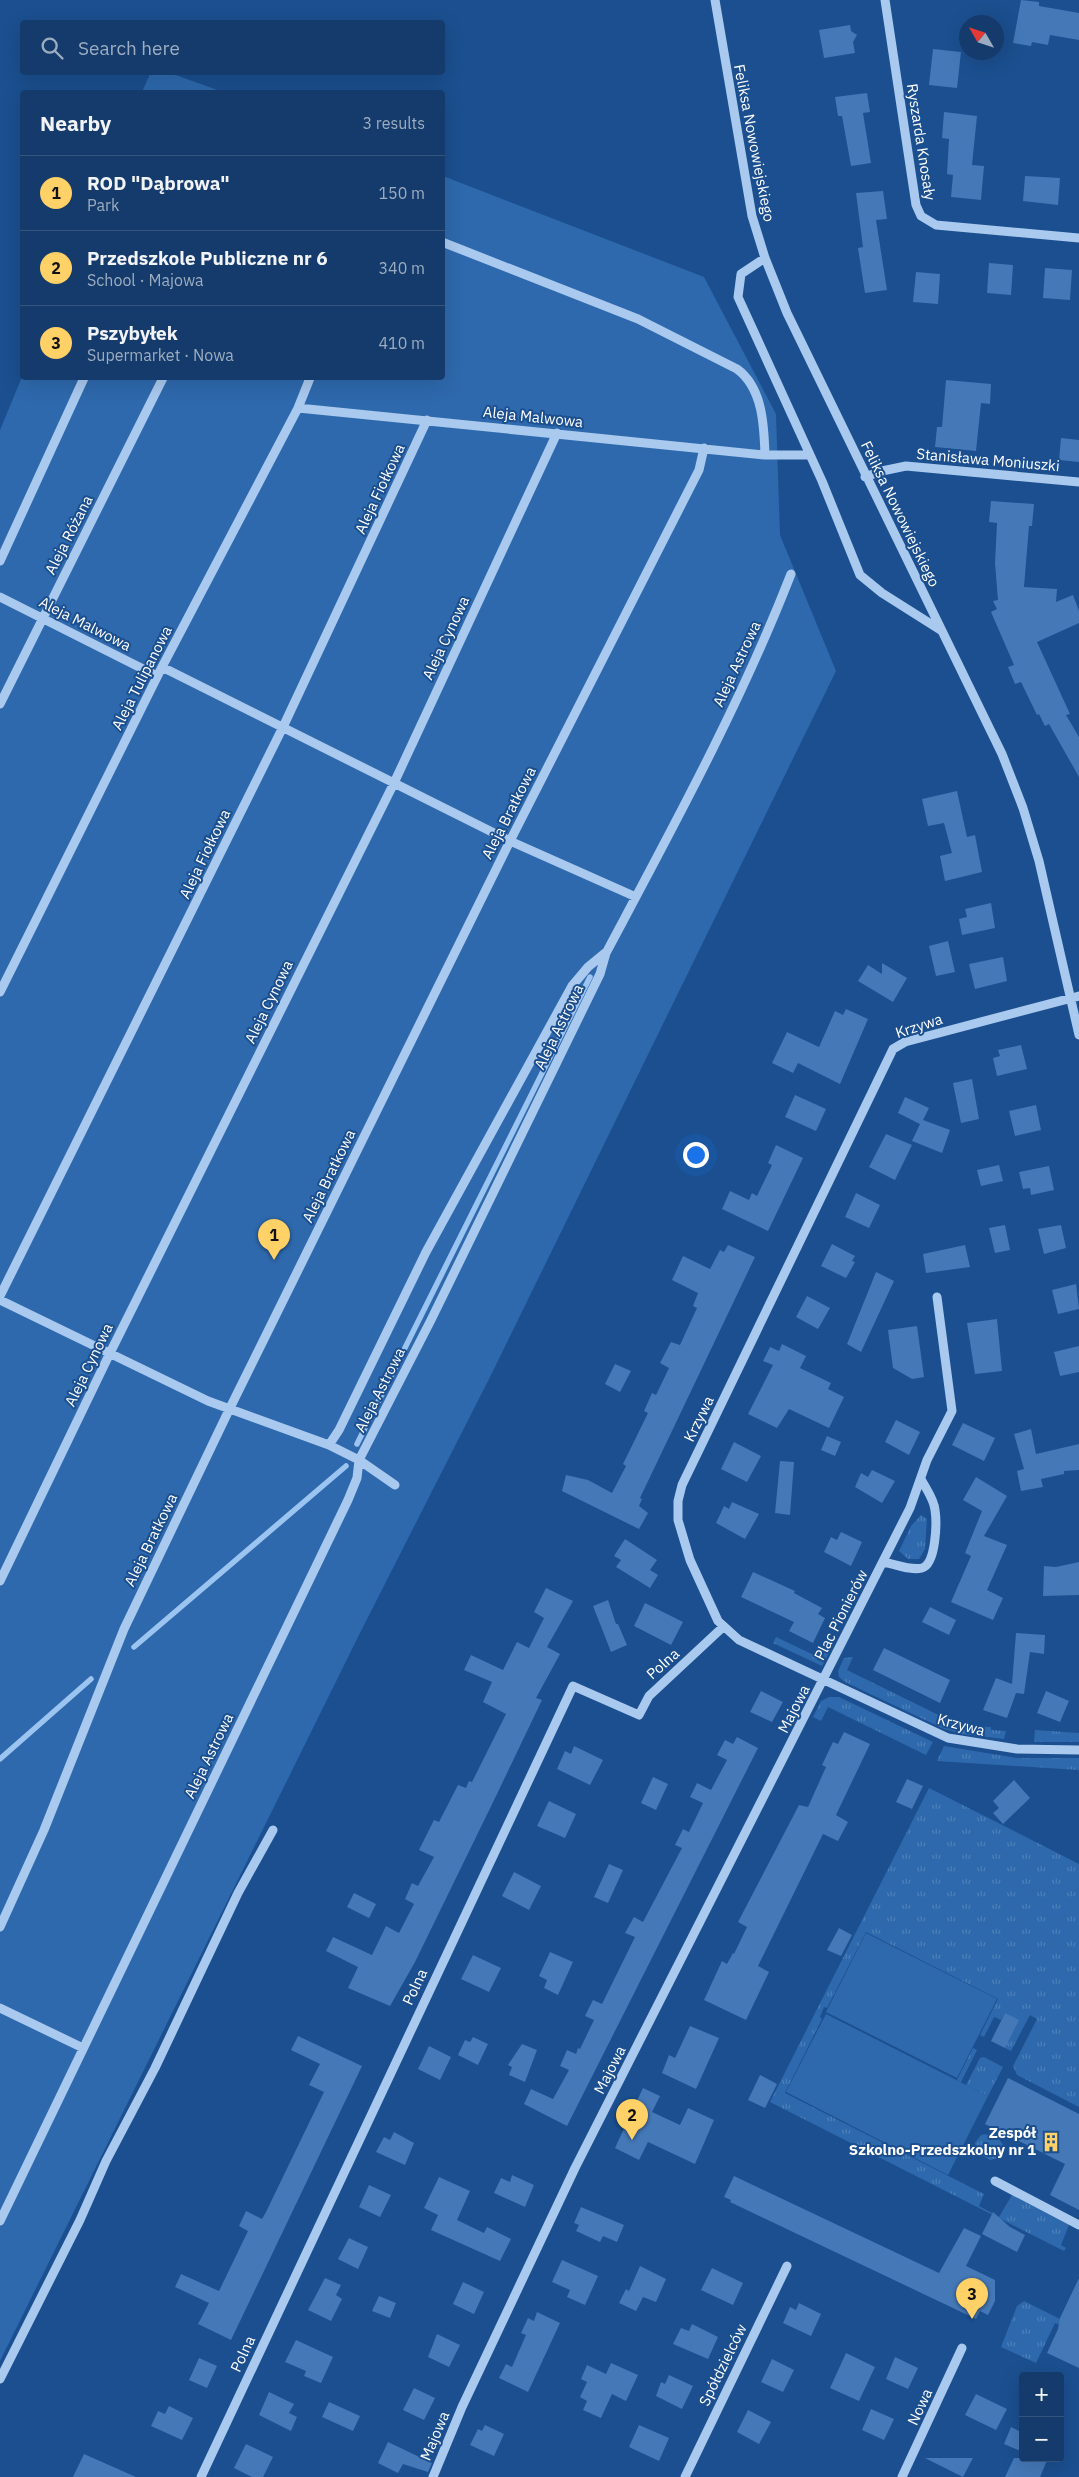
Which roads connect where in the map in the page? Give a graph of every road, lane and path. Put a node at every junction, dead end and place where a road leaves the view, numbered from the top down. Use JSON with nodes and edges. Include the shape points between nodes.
{"nodes":[{"id":1,"x":715,"y":0,"type":"edge"},
{"id":2,"x":885,"y":0,"type":"edge"},
{"id":3,"x":1079,"y":238,"type":"edge"},
{"id":4,"x":445,"y":243,"type":"edge"},
{"id":5,"x":765,"y":258,"type":"junction"},
{"id":6,"x":83,"y":380,"type":"edge"},
{"id":7,"x":162,"y":380,"type":"edge"},
{"id":8,"x":309,"y":380,"type":"edge"},
{"id":9,"x":298,"y":408,"type":"junction"},
{"id":10,"x":427,"y":420,"type":"junction"},
{"id":11,"x":557,"y":433,"type":"junction"},
{"id":12,"x":704,"y":448,"type":"junction"},
{"id":13,"x":765,"y":455,"type":"junction"},
{"id":14,"x":810,"y":455,"type":"junction"},
{"id":15,"x":866,"y":477,"type":"junction"},
{"id":16,"x":1079,"y":482,"type":"edge"},
{"id":17,"x":0,"y":561,"type":"edge"},
{"id":18,"x":791,"y":574,"type":"dead end"},
{"id":19,"x":0,"y":597,"type":"edge"},
{"id":20,"x":43,"y":618,"type":"junction"},
{"id":21,"x":942,"y":632,"type":"junction"},
{"id":22,"x":162,"y":666,"type":"junction"},
{"id":23,"x":158,"y":676,"type":"junction"},
{"id":24,"x":0,"y":704,"type":"edge"},
{"id":25,"x":283,"y":727,"type":"junction"},
{"id":26,"x":394,"y":783,"type":"junction"},
{"id":27,"x":510,"y":841,"type":"junction"},
{"id":28,"x":636,"y":897,"type":"junction"},
{"id":29,"x":606,"y":953,"type":"junction"},
{"id":30,"x":0,"y":992,"type":"edge"},
{"id":31,"x":1075,"y":997,"type":"edge"},
{"id":32,"x":1079,"y":1035,"type":"edge"},
{"id":33,"x":0,"y":1296,"type":"edge"},
{"id":34,"x":937,"y":1297,"type":"dead end"},
{"id":35,"x":0,"y":1300,"type":"edge"},
{"id":36,"x":110,"y":1353,"type":"junction"},
{"id":37,"x":229,"y":1410,"type":"junction"},
{"id":38,"x":329,"y":1445,"type":"junction"},
{"id":39,"x":359,"y":1460,"type":"junction"},
{"id":40,"x":921,"y":1479,"type":"junction"},
{"id":41,"x":395,"y":1485,"type":"dead end"},
{"id":42,"x":884,"y":1562,"type":"junction"},
{"id":43,"x":0,"y":1581,"type":"edge"},
{"id":44,"x":723,"y":1627,"type":"junction"},
{"id":45,"x":823,"y":1681,"type":"junction"},
{"id":46,"x":1079,"y":1750,"type":"edge"},
{"id":47,"x":273,"y":1830,"type":"dead end"},
{"id":48,"x":0,"y":1927,"type":"edge"},
{"id":49,"x":0,"y":2008,"type":"edge"},
{"id":50,"x":83,"y":2048,"type":"junction"},
{"id":51,"x":995,"y":2181,"type":"dead end"},
{"id":52,"x":0,"y":2221,"type":"edge"},
{"id":53,"x":1079,"y":2225,"type":"edge"},
{"id":54,"x":787,"y":2266,"type":"dead end"},
{"id":55,"x":962,"y":2348,"type":"dead end"},
{"id":56,"x":0,"y":2379,"type":"edge"},
{"id":57,"x":201,"y":2477,"type":"edge"},
{"id":58,"x":432,"y":2477,"type":"edge"},
{"id":59,"x":685,"y":2477,"type":"edge"},
{"id":60,"x":902,"y":2477,"type":"edge"}],
"edges":[{"from":1,"to":5,"type":"street","name":"Feliksa Nowowiejskiego","via":[[752,216]]},
{"from":2,"to":3,"type":"street","name":"Ryszarda Knosały","via":[[916,205],[921,216],[936,225]]},
{"from":4,"to":13,"type":"street","via":[[638,319],[737,369],[747,376],[760,407]]},
{"from":5,"to":14,"type":"street","via":[[741,274],[738,297]]},
{"from":5,"to":15,"type":"street","name":"Feliksa Nowowiejskiego","via":[[787,313]]},
{"from":6,"to":17,"type":"street"},
{"from":7,"to":20,"type":"street","name":"Aleja Różana"},
{"from":8,"to":9,"type":"street","name":"Aleja Tulipanowa"},
{"from":9,"to":10,"type":"street","name":"Aleja Malwowa"},
{"from":9,"to":22,"type":"street","name":"Aleja Tulipanowa"},
{"from":10,"to":11,"type":"street","name":"Aleja Malwowa"},
{"from":10,"to":25,"type":"street","name":"Aleja Fiołkowa"},
{"from":11,"to":12,"type":"street","name":"Aleja Malwowa"},
{"from":11,"to":26,"type":"street","name":"Aleja Cynowa"},
{"from":12,"to":13,"type":"street","name":"Aleja Malwowa"},
{"from":12,"to":27,"type":"street","name":"Aleja Bratkowa","via":[[699,470]]},
{"from":13,"to":14,"type":"street","name":"Aleja Malwowa"},
{"from":14,"to":21,"type":"street","via":[[860,575]]},
{"from":15,"to":16,"type":"street","name":"Stanisława Moniuszki","via":[[906,466]]},
{"from":15,"to":21,"type":"street","name":"Feliksa Nowowiejskiego"},
{"from":18,"to":28,"type":"street","name":"Aleja Astrowa","via":[[726,724]]},
{"from":19,"to":20,"type":"street","name":"Aleja Malwowa"},
{"from":20,"to":23,"type":"street","name":"Aleja Malwowa"},
{"from":20,"to":24,"type":"street","name":"Aleja Różana"},
{"from":21,"to":31,"type":"street","name":"Feliksa Nowowiejskiego","via":[[1002,754],[1023,808]]},
{"from":22,"to":23,"type":"street","name":"Aleja Tulipanowa"},
{"from":22,"to":25,"type":"street"},
{"from":23,"to":30,"type":"street","name":"Aleja Tulipanowa"},
{"from":25,"to":26,"type":"street"},
{"from":25,"to":33,"type":"street","name":"Aleja Fiołkowa"},
{"from":26,"to":27,"type":"street"},
{"from":26,"to":36,"type":"street","name":"Aleja Cynowa"},
{"from":27,"to":28,"type":"street"},
{"from":27,"to":37,"type":"street","name":"Aleja Bratkowa"},
{"from":28,"to":29,"type":"street","name":"Aleja Astrowa"},
{"from":29,"to":38,"type":"street","via":[[572,986],[450,1208]]},
{"from":29,"to":39,"type":"street","name":"Aleja Astrowa","via":[[583,1010]]},
{"from":31,"to":32,"type":"street","name":"Feliksa Nowowiejskiego"},
{"from":31,"to":44,"type":"street","name":"Krzywa","via":[[905,1042],[896,1046],[887,1058],[680,1494],[678,1520],[687,1554]]},
{"from":34,"to":40,"type":"street","name":"Plac Pionierów","via":[[952,1411]]},
{"from":35,"to":36,"type":"street"},
{"from":36,"to":37,"type":"street"},
{"from":36,"to":43,"type":"street","name":"Aleja Cynowa"},
{"from":37,"to":38,"type":"street"},
{"from":37,"to":48,"type":"street","name":"Aleja Bratkowa","via":[[124,1629],[44,1830]]},
{"from":38,"to":39,"type":"street"},
{"from":39,"to":41,"type":"street"},
{"from":39,"to":50,"type":"street","name":"Aleja Astrowa","via":[[357,1478],[348,1500]]},
{"from":40,"to":42,"type":"street","name":"Plac Pionierów"},
{"from":40,"to":42,"type":"street","name":"Plac Pionierów","via":[[935,1511],[934,1549],[930,1561],[924,1568]]},
{"from":42,"to":45,"type":"street","name":"Plac Pionierów"},
{"from":44,"to":45,"type":"street","name":"Krzywa","via":[[751,1647]]},
{"from":44,"to":57,"type":"street","name":"Polna","via":[[649,1696],[639,1715],[573,1686]]},
{"from":45,"to":46,"type":"street","name":"Krzywa","via":[[955,1740],[1018,1749]]},
{"from":45,"to":58,"type":"street","name":"Majowa","via":[[576,2168]]},
{"from":47,"to":56,"type":"street","via":[[238,1894]]},
{"from":49,"to":50,"type":"street"},
{"from":50,"to":52,"type":"street","name":"Aleja Astrowa"},
{"from":51,"to":53,"type":"street"},
{"from":54,"to":59,"type":"street","name":"Spółdzielców"},
{"from":55,"to":60,"type":"street","name":"Nowa"}]}
